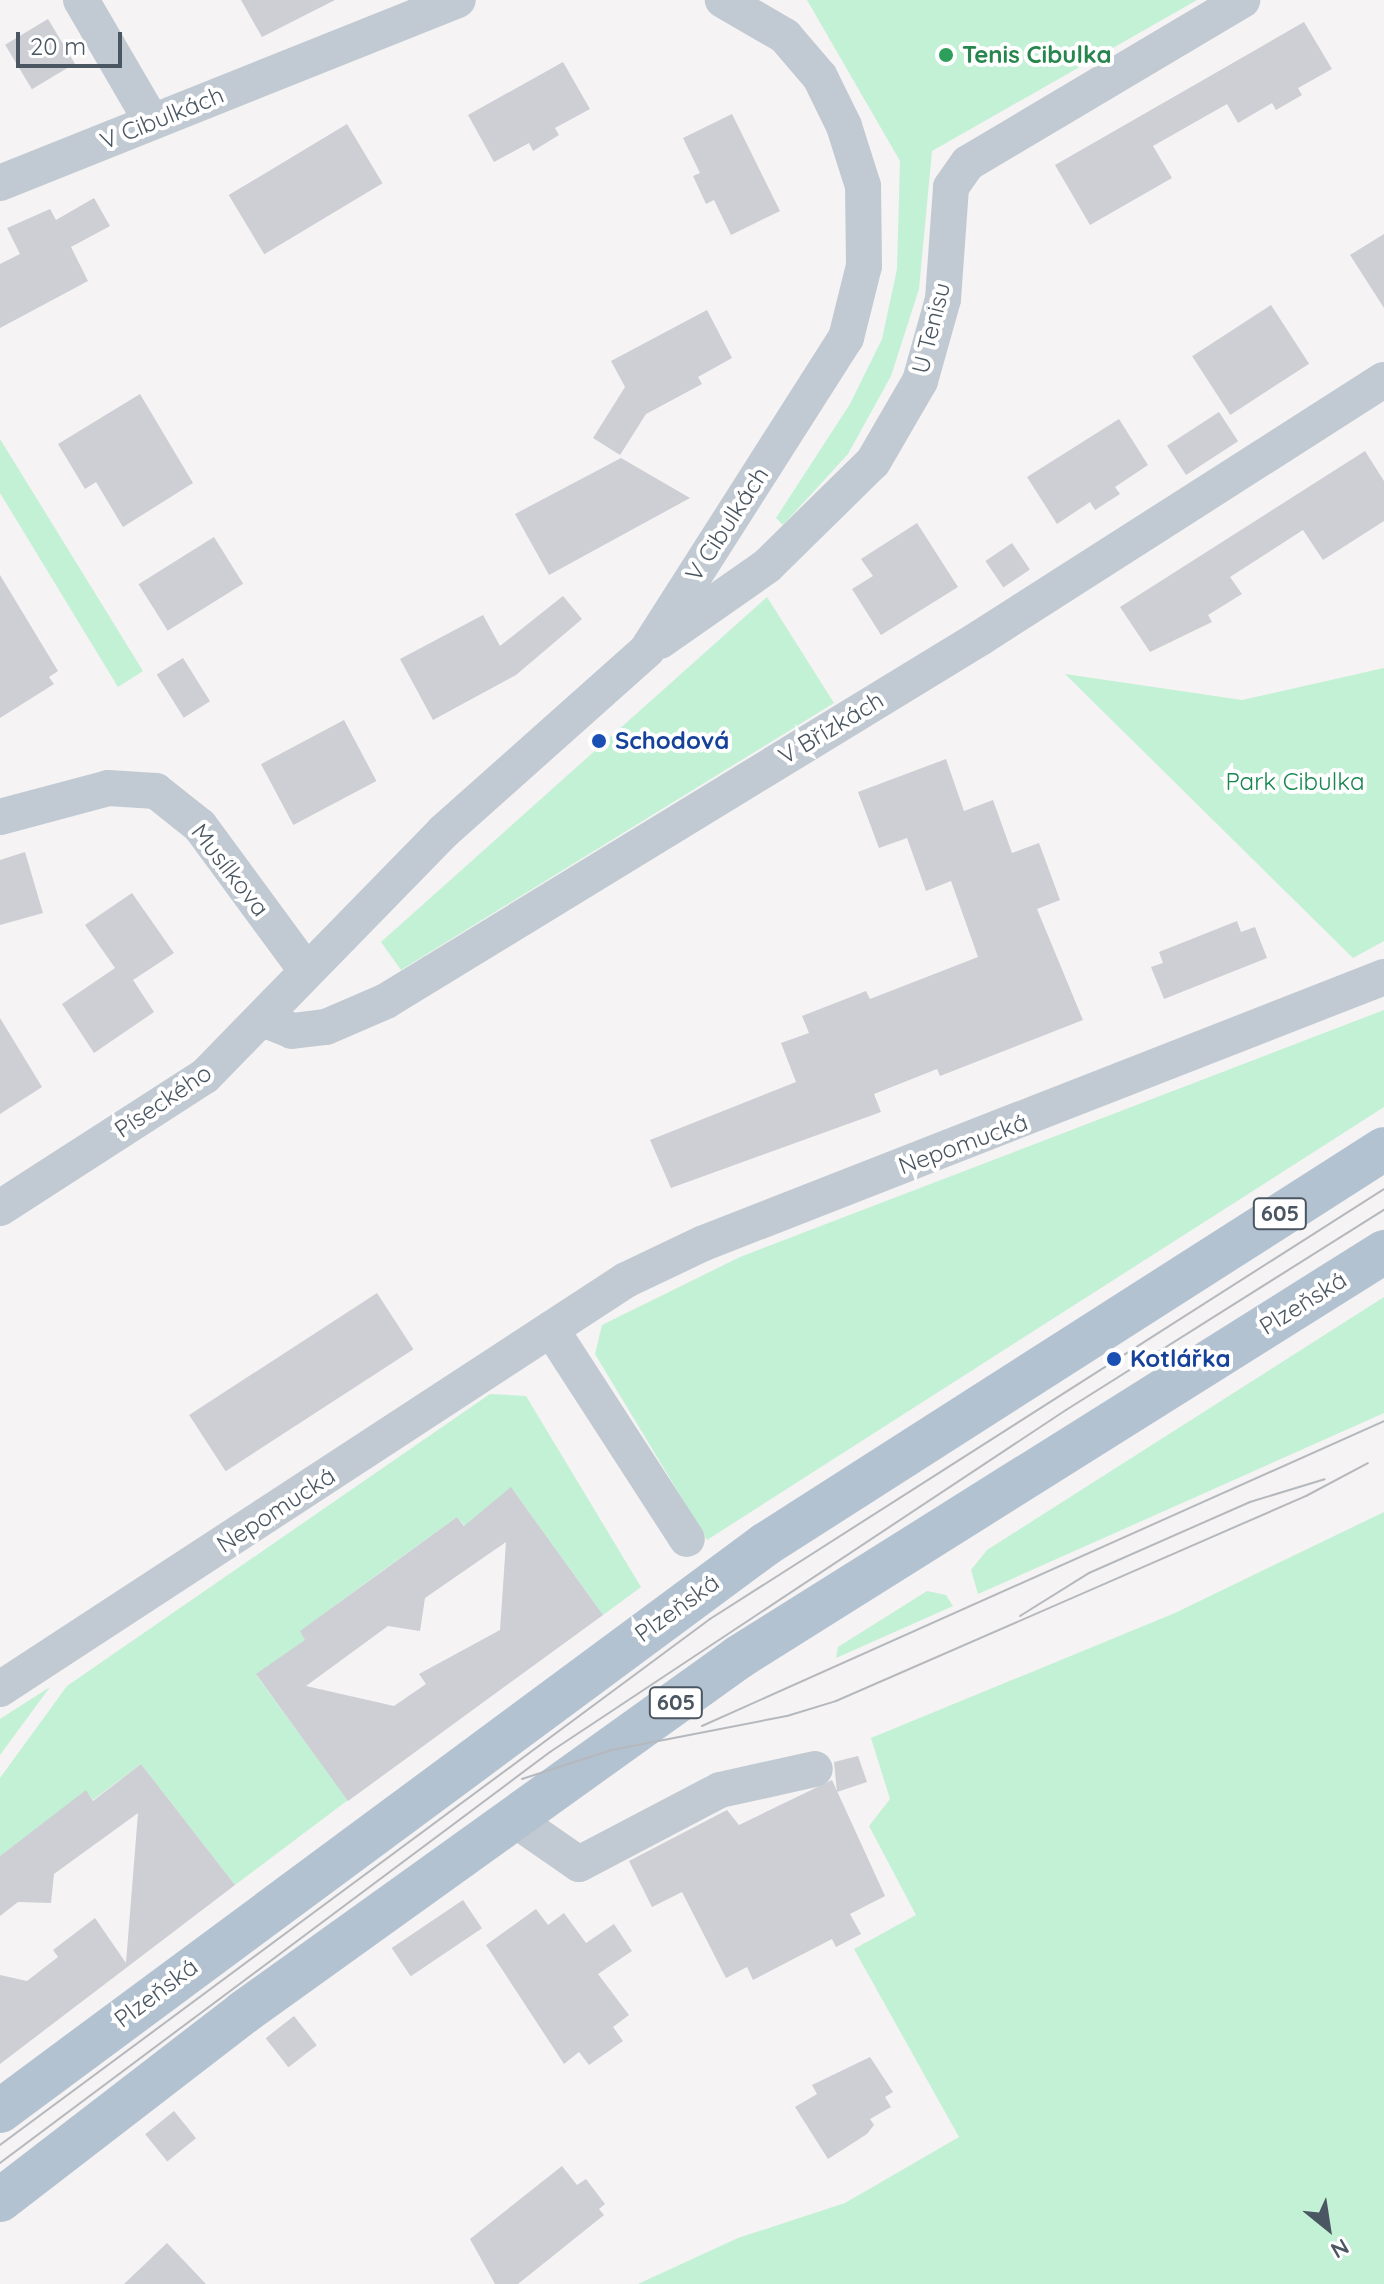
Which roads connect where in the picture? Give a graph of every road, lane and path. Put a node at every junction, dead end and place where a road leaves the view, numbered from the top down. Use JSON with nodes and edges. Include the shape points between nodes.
{"nodes":[{"id":1,"x":81,"y":0,"type":"edge"},
{"id":2,"x":458,"y":0,"type":"edge"},
{"id":3,"x":723,"y":0,"type":"edge"},
{"id":4,"x":774,"y":0,"type":"edge"},
{"id":5,"x":1242,"y":0,"type":"edge"},
{"id":6,"x":785,"y":36,"type":"junction"},
{"id":7,"x":152,"y":122,"type":"junction"},
{"id":8,"x":0,"y":183,"type":"edge"},
{"id":9,"x":1384,"y":380,"type":"edge"},
{"id":10,"x":647,"y":650,"type":"junction"},
{"id":11,"x":0,"y":817,"type":"edge"},
{"id":12,"x":305,"y":969,"type":"junction"},
{"id":13,"x":1384,"y":977,"type":"edge"},
{"id":14,"x":263,"y":1019,"type":"junction"},
{"id":15,"x":1384,"y":1149,"type":"edge"},
{"id":16,"x":0,"y":1208,"type":"edge"},
{"id":17,"x":1384,"y":1252,"type":"edge"},
{"id":18,"x":551,"y":1329,"type":"junction"},
{"id":19,"x":687,"y":1539,"type":"dead end"},
{"id":20,"x":0,"y":1689,"type":"edge"},
{"id":21,"x":815,"y":1769,"type":"dead end"},
{"id":22,"x":514,"y":1819,"type":"junction"},
{"id":23,"x":0,"y":2111,"type":"edge"},
{"id":24,"x":0,"y":2200,"type":"edge"}],
"edges":[{"from":1,"to":7,"type":"street"},
{"from":2,"to":7,"type":"street","name":"V Cibulkách"},
{"from":3,"to":6,"type":"street","name":"V Cibulkách"},
{"from":4,"to":6,"type":"street"},
{"from":5,"to":10,"type":"street","name":"U Tenisu","via":[[968,163],[951,187],[943,299],[920,381],[873,462],[767,566]]},
{"from":6,"to":10,"type":"street","name":"V Cibulkách","via":[[820,77],[844,126],[863,186],[864,266],[846,338]]},
{"from":7,"to":8,"type":"street","name":"V Cibulkách"},
{"from":9,"to":14,"type":"street","name":"V Břízkách","via":[[980,638],[386,1001],[326,1027],[292,1031]]},
{"from":10,"to":12,"type":"street","name":"V Cibulkách","via":[[443,832]]},
{"from":11,"to":12,"type":"street","name":"Musílkova","via":[[108,788],[156,791],[200,826]]},
{"from":12,"to":14,"type":"street","name":"Píseckého"},
{"from":13,"to":18,"type":"street","name":"Nepomucká","via":[[704,1243],[626,1280]]},
{"from":14,"to":16,"type":"street","name":"Píseckého","via":[[205,1076]]},
{"from":15,"to":23,"type":"main road","name":"Plzeňská","number":"605","via":[[766,1544]]},
{"from":17,"to":22,"type":"main road","name":"Plzeňská","number":"605","via":[[739,1657]]},
{"from":18,"to":19,"type":"street"},
{"from":18,"to":20,"type":"street","name":"Nepomucká"},
{"from":21,"to":22,"type":"street","via":[[720,1790],[579,1864]]},
{"from":22,"to":24,"type":"main road","name":"Plzeňská","number":"605","via":[[244,2012]]}]}
